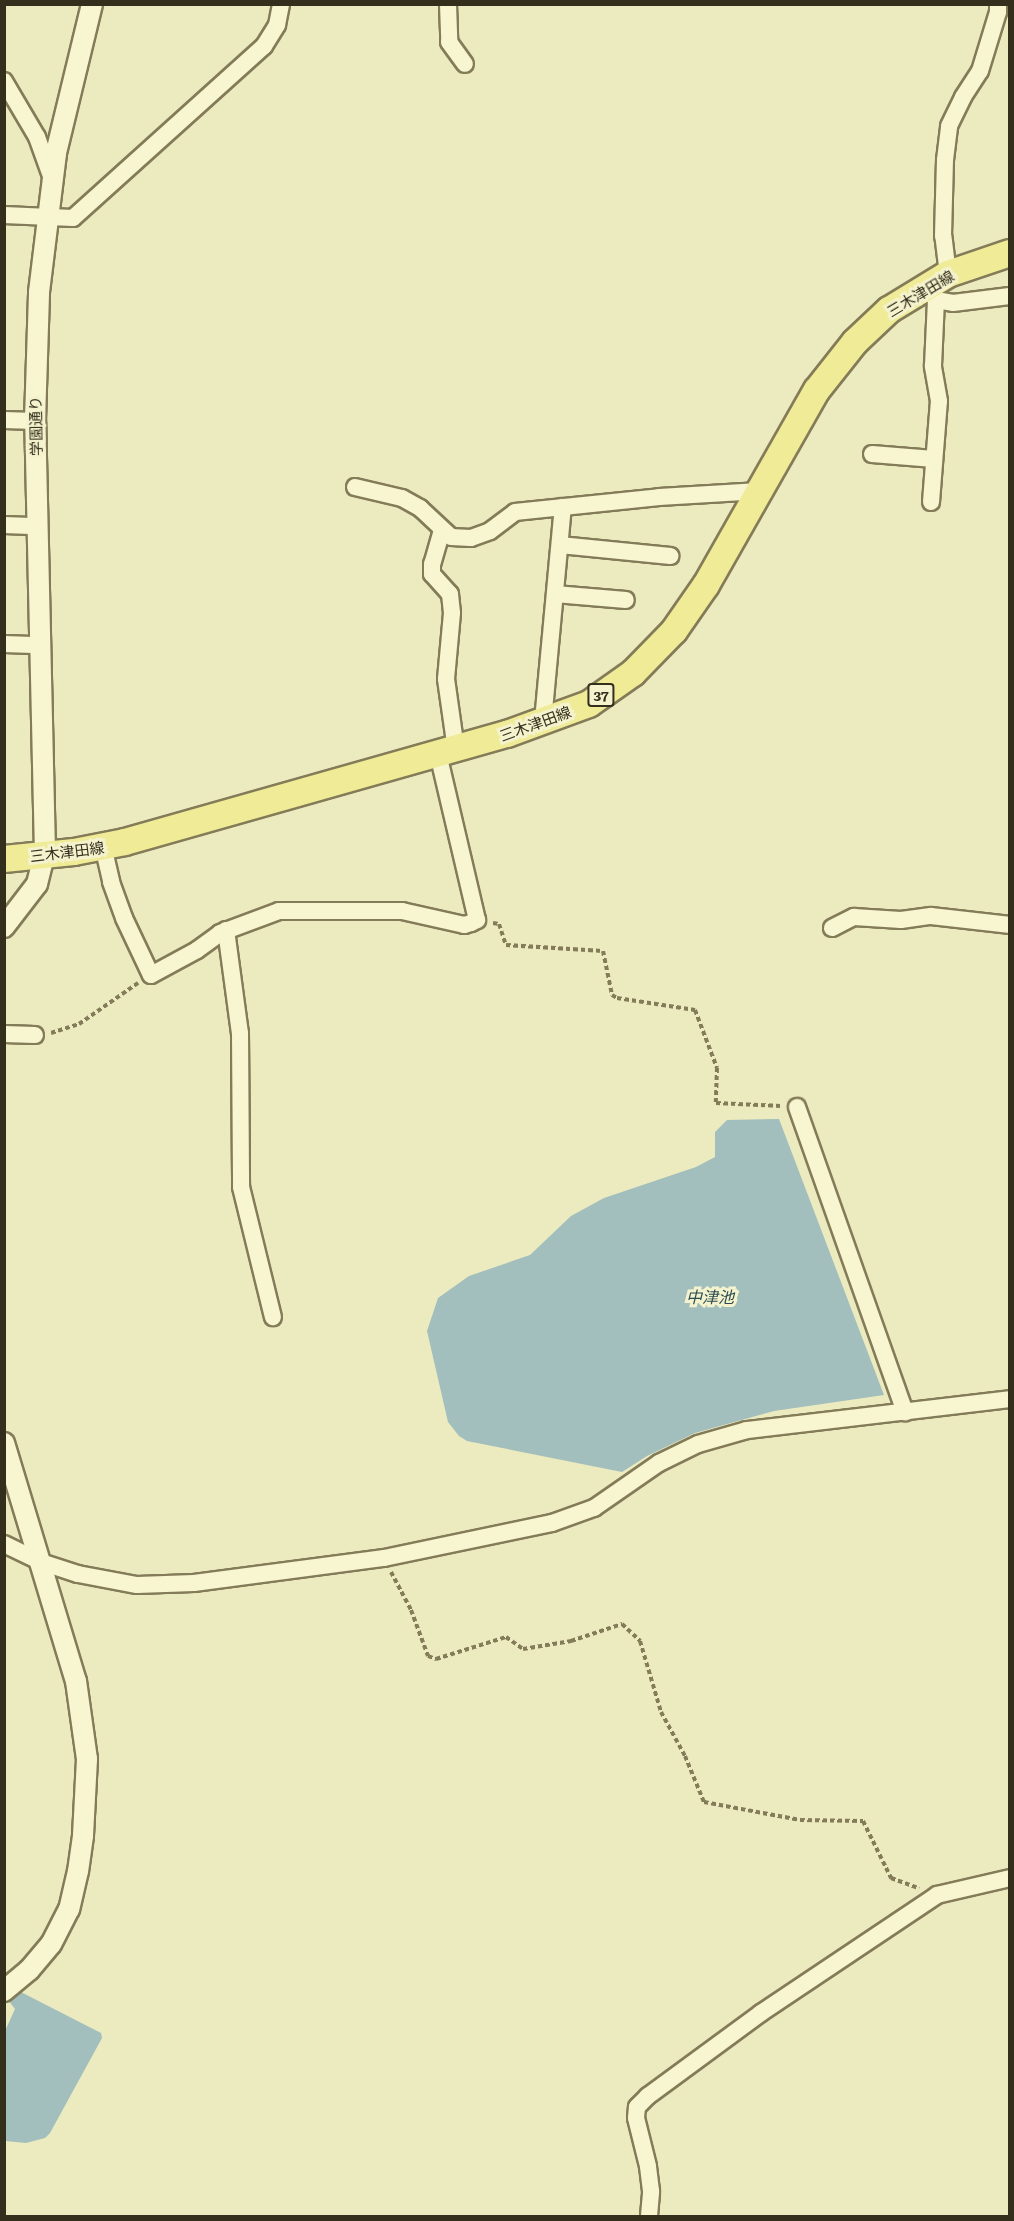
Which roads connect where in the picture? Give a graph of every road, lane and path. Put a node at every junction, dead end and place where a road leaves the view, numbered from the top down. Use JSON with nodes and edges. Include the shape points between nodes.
{"nodes":[{"id":1,"x":92,"y":4,"type":"edge"},
{"id":2,"x":281,"y":4,"type":"edge"},
{"id":3,"x":448,"y":4,"type":"edge"},
{"id":4,"x":998,"y":4,"type":"edge"},
{"id":5,"x":465,"y":64,"type":"dead end"},
{"id":6,"x":4,"y":81,"type":"edge"},
{"id":7,"x":52,"y":179,"type":"junction"},
{"id":8,"x":4,"y":215,"type":"edge"},
{"id":9,"x":49,"y":218,"type":"junction"},
{"id":10,"x":1010,"y":253,"type":"edge"},
{"id":11,"x":948,"y":274,"type":"junction"},
{"id":12,"x":931,"y":293,"type":"junction"},
{"id":13,"x":1010,"y":296,"type":"edge"},
{"id":14,"x":4,"y":420,"type":"edge"},
{"id":15,"x":35,"y":421,"type":"junction"},
{"id":16,"x":872,"y":454,"type":"dead end"},
{"id":17,"x":934,"y":459,"type":"junction"},
{"id":18,"x":355,"y":487,"type":"dead end"},
{"id":19,"x":760,"y":491,"type":"junction"},
{"id":20,"x":931,"y":502,"type":"dead end"},
{"id":21,"x":563,"y":507,"type":"junction"},
{"id":22,"x":4,"y":525,"type":"edge"},
{"id":23,"x":37,"y":526,"type":"junction"},
{"id":24,"x":442,"y":530,"type":"junction"},
{"id":25,"x":560,"y":545,"type":"junction"},
{"id":26,"x":670,"y":556,"type":"dead end"},
{"id":27,"x":555,"y":594,"type":"junction"},
{"id":28,"x":626,"y":600,"type":"dead end"},
{"id":29,"x":4,"y":644,"type":"edge"},
{"id":30,"x":40,"y":645,"type":"junction"},
{"id":31,"x":543,"y":721,"type":"junction"},
{"id":32,"x":447,"y":751,"type":"junction"},
{"id":33,"x":103,"y":846,"type":"junction"},
{"id":34,"x":45,"y":853,"type":"junction"},
{"id":35,"x":4,"y":859,"type":"edge"},
{"id":36,"x":477,"y":920,"type":"junction"},
{"id":37,"x":1010,"y":925,"type":"edge"},
{"id":38,"x":4,"y":927,"type":"edge"},
{"id":39,"x":832,"y":927,"type":"dead end"},
{"id":40,"x":226,"y":930,"type":"junction"},
{"id":41,"x":151,"y":975,"type":"junction"},
{"id":42,"x":4,"y":1034,"type":"edge"},
{"id":43,"x":35,"y":1035,"type":"joint"},
{"id":44,"x":797,"y":1107,"type":"joint"},
{"id":45,"x":273,"y":1317,"type":"dead end"},
{"id":46,"x":1010,"y":1399,"type":"edge"},
{"id":47,"x":905,"y":1412,"type":"junction"},
{"id":48,"x":4,"y":1443,"type":"edge"},
{"id":49,"x":4,"y":1544,"type":"edge"},
{"id":50,"x":384,"y":1558,"type":"junction"},
{"id":51,"x":41,"y":1562,"type":"junction"},
{"id":52,"x":1010,"y":1878,"type":"edge"},
{"id":53,"x":937,"y":1895,"type":"junction"},
{"id":54,"x":4,"y":1991,"type":"edge"},
{"id":55,"x":650,"y":2217,"type":"edge"}],
"edges":[{"from":1,"to":7,"type":"street","name":"学園通り"},
{"from":2,"to":9,"type":"street","via":[[277,25],[264,46],[73,218]]},
{"from":3,"to":5,"type":"street","via":[[449,42]]},
{"from":4,"to":11,"type":"street","via":[[980,71],[949,126],[943,236]]},
{"from":6,"to":7,"type":"street","via":[[37,137]]},
{"from":7,"to":9,"type":"street","name":"学園通り"},
{"from":8,"to":9,"type":"street"},
{"from":9,"to":15,"type":"street","name":"学園通り","via":[[39,292]]},
{"from":10,"to":11,"type":"main road","name":"三木津田線","number":"37"},
{"from":11,"to":12,"type":"main road","name":"三木津田線","number":"37"},
{"from":12,"to":13,"type":"street","via":[[953,303]]},
{"from":12,"to":17,"type":"street","via":[[933,366],[939,401]]},
{"from":12,"to":19,"type":"main road","name":"三木津田線","number":"37","via":[[889,310],[855,342],[817,390]]},
{"from":14,"to":15,"type":"street"},
{"from":15,"to":23,"type":"street","name":"学園通り"},
{"from":16,"to":17,"type":"street"},
{"from":17,"to":20,"type":"street"},
{"from":18,"to":24,"type":"street","via":[[402,498],[420,508]]},
{"from":19,"to":21,"type":"street"},
{"from":19,"to":31,"type":"main road","name":"三木津田線","number":"37","via":[[706,585],[674,631],[633,673],[589,704]]},
{"from":21,"to":24,"type":"street","via":[[515,512],[490,531],[471,538],[451,537]]},
{"from":21,"to":25,"type":"street"},
{"from":22,"to":23,"type":"street"},
{"from":23,"to":30,"type":"street","name":"学園通り"},
{"from":24,"to":32,"type":"street","via":[[432,574],[450,594],[452,613],[446,679]]},
{"from":25,"to":26,"type":"street"},
{"from":25,"to":27,"type":"street"},
{"from":27,"to":28,"type":"street"},
{"from":27,"to":31,"type":"street"},
{"from":29,"to":30,"type":"street"},
{"from":30,"to":34,"type":"street","name":"学園通り"},
{"from":31,"to":32,"type":"main road","name":"三木津田線","number":"37"},
{"from":32,"to":33,"type":"main road","name":"三木津田線","number":"37"},
{"from":32,"to":36,"type":"street"},
{"from":33,"to":34,"type":"main road","name":"三木津田線","number":"37"},
{"from":33,"to":41,"type":"street","via":[[124,918]]},
{"from":34,"to":35,"type":"main road","name":"三木津田線","number":"37"},
{"from":34,"to":38,"type":"street","name":"学園通り","via":[[37,884]]},
{"from":36,"to":40,"type":"street","via":[[464,925],[402,911],[279,911]]},
{"from":36,"to":44,"type":"path","via":[[499,924],[506,945],[603,951],[612,995],[695,1010],[717,1068],[716,1103]]},
{"from":37,"to":39,"type":"street","via":[[931,916],[901,920],[854,917]]},
{"from":40,"to":41,"type":"street"},
{"from":40,"to":45,"type":"street","via":[[240,1033],[241,1187]]},
{"from":41,"to":43,"type":"path","via":[[79,1024]]},
{"from":42,"to":43,"type":"street"},
{"from":44,"to":47,"type":"street"},
{"from":46,"to":47,"type":"street"},
{"from":47,"to":50,"type":"street","via":[[747,1430],[688,1449],[659,1463],[594,1508],[552,1523]]},
{"from":48,"to":51,"type":"street"},
{"from":49,"to":51,"type":"street"},
{"from":50,"to":51,"type":"street","via":[[194,1584],[136,1585]]},
{"from":50,"to":53,"type":"path","via":[[411,1610],[428,1656],[436,1659],[506,1637],[523,1649],[571,1641],[622,1624],[640,1641],[661,1712],[704,1802],[800,1820],[863,1821],[891,1878]]},
{"from":51,"to":54,"type":"street","via":[[76,1681],[87,1759],[87,1800],[69,1909],[51,1944]]},
{"from":52,"to":53,"type":"street"},
{"from":53,"to":55,"type":"street","via":[[761,2013],[637,2107],[648,2166]]}]}
